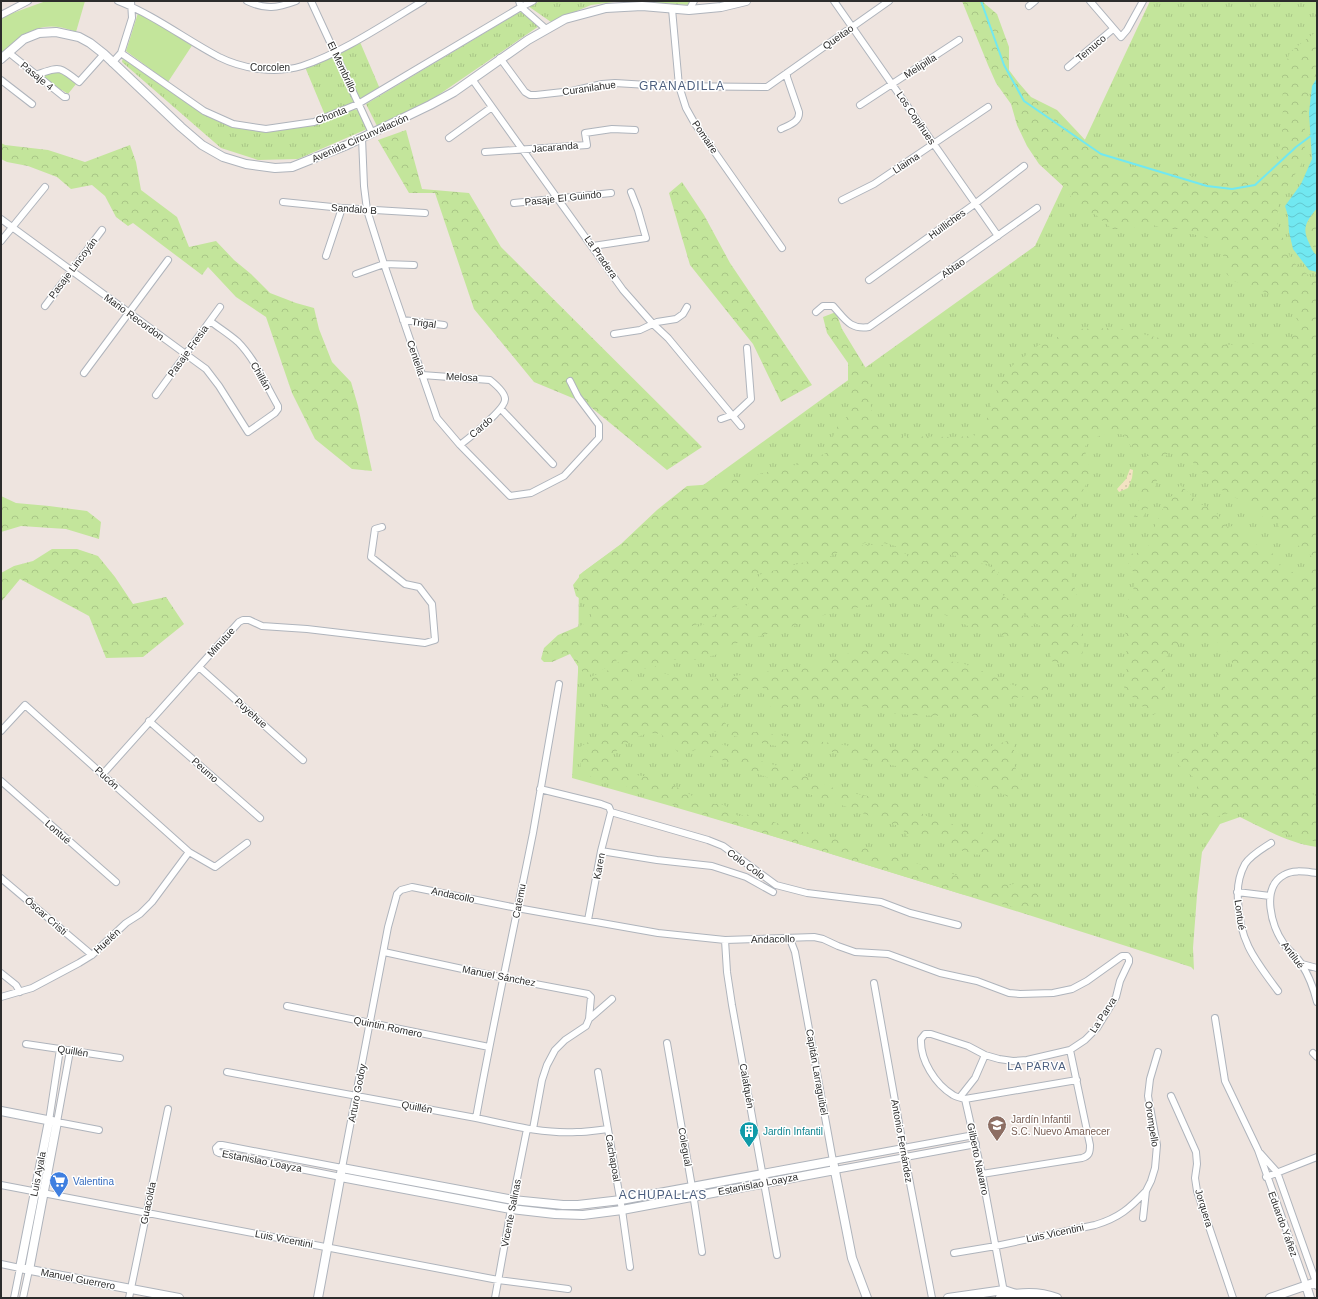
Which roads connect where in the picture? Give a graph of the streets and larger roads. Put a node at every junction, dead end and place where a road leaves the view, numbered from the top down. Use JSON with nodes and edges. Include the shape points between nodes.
{"nodes":[{"id":1,"x":28,"y":1,"type":"edge"},
{"id":2,"x":118,"y":1,"type":"edge"},
{"id":3,"x":247,"y":1,"type":"edge"},
{"id":4,"x":296,"y":1,"type":"edge"},
{"id":5,"x":311,"y":1,"type":"edge"},
{"id":6,"x":423,"y":1,"type":"edge"},
{"id":7,"x":533,"y":1,"type":"edge"},
{"id":8,"x":694,"y":1,"type":"edge"},
{"id":9,"x":746,"y":1,"type":"edge"},
{"id":10,"x":834,"y":1,"type":"edge"},
{"id":11,"x":889,"y":1,"type":"edge"},
{"id":12,"x":1035,"y":1,"type":"edge"},
{"id":13,"x":1090,"y":1,"type":"edge"},
{"id":14,"x":1143,"y":1,"type":"edge"},
{"id":15,"x":132,"y":4,"type":"edge"},
{"id":16,"x":520,"y":4,"type":"edge"},
{"id":17,"x":622,"y":4,"type":"edge"},
{"id":18,"x":1029,"y":6,"type":"dead end"},
{"id":19,"x":672,"y":9,"type":"junction"},
{"id":20,"x":689,"y":10,"type":"junction"},
{"id":21,"x":1,"y":15,"type":"edge"},
{"id":22,"x":853,"y":27,"type":"junction"},
{"id":23,"x":546,"y":29,"type":"junction"},
{"id":24,"x":1113,"y":29,"type":"junction"},
{"id":25,"x":959,"y":40,"type":"dead end"},
{"id":26,"x":8,"y":52,"type":"junction"},
{"id":27,"x":335,"y":52,"type":"junction"},
{"id":28,"x":122,"y":53,"type":"junction"},
{"id":29,"x":104,"y":54,"type":"junction"},
{"id":30,"x":500,"y":58,"type":"junction"},
{"id":31,"x":1,"y":59,"type":"edge"},
{"id":32,"x":112,"y":63,"type":"junction"},
{"id":33,"x":1068,"y":67,"type":"dead end"},
{"id":34,"x":787,"y":73,"type":"junction"},
{"id":35,"x":35,"y":75,"type":"junction"},
{"id":36,"x":472,"y":79,"type":"junction"},
{"id":37,"x":1,"y":80,"type":"edge"},
{"id":38,"x":893,"y":84,"type":"junction"},
{"id":39,"x":679,"y":86,"type":"junction"},
{"id":40,"x":767,"y":87,"type":"joint"},
{"id":41,"x":66,"y":97,"type":"dead end"},
{"id":42,"x":32,"y":104,"type":"dead end"},
{"id":43,"x":358,"y":104,"type":"junction"},
{"id":44,"x":860,"y":105,"type":"dead end"},
{"id":45,"x":492,"y":107,"type":"junction"},
{"id":46,"x":988,"y":107,"type":"dead end"},
{"id":47,"x":781,"y":129,"type":"dead end"},
{"id":48,"x":635,"y":130,"type":"dead end"},
{"id":49,"x":372,"y":133,"type":"junction"},
{"id":50,"x":362,"y":138,"type":"junction"},
{"id":51,"x":449,"y":138,"type":"dead end"},
{"id":52,"x":934,"y":144,"type":"junction"},
{"id":53,"x":522,"y":150,"type":"junction"},
{"id":54,"x":485,"y":152,"type":"dead end"},
{"id":55,"x":1024,"y":166,"type":"dead end"},
{"id":56,"x":45,"y":187,"type":"dead end"},
{"id":57,"x":631,"y":192,"type":"dead end"},
{"id":58,"x":611,"y":193,"type":"dead end"},
{"id":59,"x":558,"y":198,"type":"junction"},
{"id":60,"x":842,"y":200,"type":"dead end"},
{"id":61,"x":283,"y":202,"type":"dead end"},
{"id":62,"x":514,"y":203,"type":"dead end"},
{"id":63,"x":976,"y":203,"type":"junction"},
{"id":64,"x":342,"y":208,"type":"junction"},
{"id":65,"x":1037,"y":208,"type":"dead end"},
{"id":66,"x":367,"y":210,"type":"junction"},
{"id":67,"x":425,"y":213,"type":"dead end"},
{"id":68,"x":1,"y":219,"type":"edge"},
{"id":69,"x":12,"y":227,"type":"junction"},
{"id":70,"x":102,"y":230,"type":"dead end"},
{"id":71,"x":998,"y":236,"type":"junction"},
{"id":72,"x":1,"y":241,"type":"edge"},
{"id":73,"x":593,"y":246,"type":"junction"},
{"id":74,"x":782,"y":248,"type":"dead end"},
{"id":75,"x":326,"y":256,"type":"dead end"},
{"id":76,"x":168,"y":260,"type":"dead end"},
{"id":77,"x":384,"y":264,"type":"junction"},
{"id":78,"x":414,"y":265,"type":"dead end"},
{"id":79,"x":72,"y":271,"type":"junction"},
{"id":80,"x":356,"y":274,"type":"dead end"},
{"id":81,"x":869,"y":280,"type":"dead end"},
{"id":82,"x":45,"y":306,"type":"dead end"},
{"id":83,"x":220,"y":307,"type":"dead end"},
{"id":84,"x":687,"y":307,"type":"dead end"},
{"id":85,"x":816,"y":312,"type":"dead end"},
{"id":86,"x":128,"y":313,"type":"junction"},
{"id":87,"x":404,"y":320,"type":"junction"},
{"id":88,"x":210,"y":321,"type":"junction"},
{"id":89,"x":653,"y":324,"type":"junction"},
{"id":90,"x":444,"y":325,"type":"dead end"},
{"id":91,"x":614,"y":334,"type":"dead end"},
{"id":92,"x":747,"y":348,"type":"dead end"},
{"id":93,"x":185,"y":354,"type":"junction"},
{"id":94,"x":84,"y":373,"type":"dead end"},
{"id":95,"x":422,"y":375,"type":"junction"},
{"id":96,"x":570,"y":381,"type":"dead end"},
{"id":97,"x":156,"y":395,"type":"dead end"},
{"id":98,"x":501,"y":409,"type":"junction"},
{"id":99,"x":733,"y":415,"type":"junction"},
{"id":100,"x":721,"y":419,"type":"dead end"},
{"id":101,"x":741,"y":426,"type":"dead end"},
{"id":102,"x":248,"y":432,"type":"joint"},
{"id":103,"x":460,"y":445,"type":"junction"},
{"id":104,"x":553,"y":464,"type":"dead end"},
{"id":105,"x":382,"y":527,"type":"dead end"},
{"id":106,"x":199,"y":667,"type":"junction"},
{"id":107,"x":559,"y":684,"type":"dead end"},
{"id":108,"x":150,"y":721,"type":"junction"},
{"id":109,"x":1,"y":731,"type":"edge"},
{"id":110,"x":303,"y":760,"type":"dead end"},
{"id":111,"x":102,"y":775,"type":"junction"},
{"id":112,"x":1,"y":782,"type":"edge"},
{"id":113,"x":540,"y":789,"type":"junction"},
{"id":114,"x":611,"y":812,"type":"junction"},
{"id":115,"x":260,"y":818,"type":"dead end"},
{"id":116,"x":247,"y":843,"type":"dead end"},
{"id":117,"x":1271,"y":843,"type":"dead end"},
{"id":118,"x":601,"y":850,"type":"junction"},
{"id":119,"x":189,"y":852,"type":"junction"},
{"id":120,"x":1317,"y":873,"type":"edge"},
{"id":121,"x":1,"y":878,"type":"edge"},
{"id":122,"x":116,"y":882,"type":"dead end"},
{"id":123,"x":401,"y":890,"type":"joint"},
{"id":124,"x":773,"y":892,"type":"dead end"},
{"id":125,"x":1238,"y":892,"type":"junction"},
{"id":126,"x":1270,"y":896,"type":"junction"},
{"id":127,"x":517,"y":908,"type":"junction"},
{"id":128,"x":588,"y":920,"type":"junction"},
{"id":129,"x":958,"y":925,"type":"dead end"},
{"id":130,"x":790,"y":939,"type":"junction"},
{"id":131,"x":726,"y":940,"type":"junction"},
{"id":132,"x":384,"y":952,"type":"junction"},
{"id":133,"x":92,"y":955,"type":"junction"},
{"id":134,"x":1129,"y":959,"type":"joint"},
{"id":135,"x":1302,"y":964,"type":"junction"},
{"id":136,"x":1317,"y":968,"type":"edge"},
{"id":137,"x":1,"y":973,"type":"edge"},
{"id":138,"x":504,"y":978,"type":"junction"},
{"id":139,"x":874,"y":983,"type":"dead end"},
{"id":140,"x":1278,"y":991,"type":"dead end"},
{"id":141,"x":20,"y":992,"type":"junction"},
{"id":142,"x":1,"y":998,"type":"edge"},
{"id":143,"x":612,"y":999,"type":"dead end"},
{"id":144,"x":1317,"y":1002,"type":"edge"},
{"id":145,"x":287,"y":1006,"type":"dead end"},
{"id":146,"x":1215,"y":1018,"type":"dead end"},
{"id":147,"x":588,"y":1021,"type":"junction"},
{"id":148,"x":371,"y":1023,"type":"junction"},
{"id":149,"x":667,"y":1043,"type":"dead end"},
{"id":150,"x":26,"y":1044,"type":"dead end"},
{"id":151,"x":489,"y":1047,"type":"junction"},
{"id":152,"x":60,"y":1049,"type":"junction"},
{"id":153,"x":1070,"y":1050,"type":"junction"},
{"id":154,"x":70,"y":1051,"type":"junction"},
{"id":155,"x":1158,"y":1052,"type":"dead end"},
{"id":156,"x":985,"y":1055,"type":"junction"},
{"id":157,"x":120,"y":1058,"type":"dead end"},
{"id":158,"x":227,"y":1072,"type":"dead end"},
{"id":159,"x":598,"y":1072,"type":"dead end"},
{"id":160,"x":1077,"y":1080,"type":"junction"},
{"id":161,"x":356,"y":1096,"type":"junction"},
{"id":162,"x":1172,"y":1096,"type":"dead end"},
{"id":163,"x":962,"y":1098,"type":"junction"},
{"id":164,"x":168,"y":1109,"type":"dead end"},
{"id":165,"x":1,"y":1111,"type":"edge"},
{"id":166,"x":476,"y":1118,"type":"junction"},
{"id":167,"x":53,"y":1122,"type":"junction"},
{"id":168,"x":530,"y":1129,"type":"junction"},
{"id":169,"x":608,"y":1129,"type":"junction"},
{"id":170,"x":99,"y":1130,"type":"dead end"},
{"id":171,"x":974,"y":1135,"type":"junction"},
{"id":172,"x":976,"y":1144,"type":"junction"},
{"id":173,"x":903,"y":1148,"type":"junction"},
{"id":174,"x":1258,"y":1150,"type":"junction"},
{"id":175,"x":905,"y":1157,"type":"junction"},
{"id":176,"x":1317,"y":1157,"type":"edge"},
{"id":177,"x":834,"y":1166,"type":"junction"},
{"id":178,"x":342,"y":1172,"type":"junction"},
{"id":179,"x":1277,"y":1172,"type":"junction"},
{"id":180,"x":763,"y":1174,"type":"junction"},
{"id":181,"x":982,"y":1174,"type":"junction"},
{"id":182,"x":1266,"y":1177,"type":"junction"},
{"id":183,"x":764,"y":1184,"type":"junction"},
{"id":184,"x":1,"y":1185,"type":"edge"},
{"id":185,"x":692,"y":1187,"type":"junction"},
{"id":186,"x":1146,"y":1191,"type":"junction"},
{"id":187,"x":35,"y":1192,"type":"junction"},
{"id":188,"x":44,"y":1194,"type":"junction"},
{"id":189,"x":694,"y":1197,"type":"junction"},
{"id":190,"x":513,"y":1200,"type":"junction"},
{"id":191,"x":621,"y":1200,"type":"junction"},
{"id":192,"x":511,"y":1209,"type":"junction"},
{"id":193,"x":622,"y":1210,"type":"junction"},
{"id":194,"x":146,"y":1214,"type":"junction"},
{"id":195,"x":1143,"y":1218,"type":"dead end"},
{"id":196,"x":996,"y":1246,"type":"junction"},
{"id":197,"x":328,"y":1248,"type":"junction"},
{"id":198,"x":702,"y":1252,"type":"dead end"},
{"id":199,"x":954,"y":1253,"type":"dead end"},
{"id":200,"x":778,"y":1255,"type":"dead end"},
{"id":201,"x":1,"y":1264,"type":"edge"},
{"id":202,"x":20,"y":1268,"type":"junction"},
{"id":203,"x":630,"y":1268,"type":"dead end"},
{"id":204,"x":29,"y":1270,"type":"junction"},
{"id":205,"x":498,"y":1280,"type":"junction"},
{"id":206,"x":1317,"y":1283,"type":"edge"},
{"id":207,"x":1306,"y":1286,"type":"junction"},
{"id":208,"x":131,"y":1289,"type":"junction"},
{"id":209,"x":568,"y":1289,"type":"dead end"},
{"id":210,"x":1004,"y":1296,"type":"edge"},
{"id":211,"x":14,"y":1298,"type":"edge"},
{"id":212,"x":23,"y":1298,"type":"edge"},
{"id":213,"x":128,"y":1298,"type":"edge"},
{"id":214,"x":179,"y":1298,"type":"edge"},
{"id":215,"x":318,"y":1298,"type":"edge"},
{"id":216,"x":495,"y":1298,"type":"edge"},
{"id":217,"x":867,"y":1298,"type":"edge"},
{"id":218,"x":932,"y":1298,"type":"edge"},
{"id":219,"x":948,"y":1298,"type":"edge"},
{"id":220,"x":1057,"y":1298,"type":"edge"},
{"id":221,"x":1233,"y":1298,"type":"edge"},
{"id":222,"x":1270,"y":1298,"type":"edge"},
{"id":223,"x":1310,"y":1298,"type":"edge"}],
"edges":[{"from":1,"to":21,"type":"street"},
{"from":2,"to":15,"type":"street","name":"Corcolen"},
{"from":3,"to":4,"type":"street","via":[[266,8],[277,8]]},
{"from":5,"to":27,"type":"street","name":"El Membrillo"},
{"from":6,"to":27,"type":"street","name":"Corcolen"},
{"from":7,"to":16,"type":"street","name":"Chonta"},
{"from":8,"to":20,"type":"street"},
{"from":9,"to":20,"type":"street","name":"Avenida Circunvalación","via":[[721,7]]},
{"from":10,"to":22,"type":"street","name":"Los Copihues"},
{"from":11,"to":22,"type":"street","name":"Queitao"},
{"from":12,"to":18,"type":"street"},
{"from":13,"to":24,"type":"street"},
{"from":14,"to":24,"type":"street","via":[[1121,37]]},
{"from":15,"to":27,"type":"street","name":"Corcolen","via":[[219,57],[251,69],[302,66]]},
{"from":15,"to":28,"type":"street","via":[[132,18]]},
{"from":16,"to":23,"type":"street"},
{"from":16,"to":43,"type":"street","name":"Chonta"},
{"from":17,"to":19,"type":"street","name":"Avenida Circunvalación"},
{"from":17,"to":23,"type":"street","name":"Avenida Circunvalación","via":[[579,14]]},
{"from":19,"to":20,"type":"street","name":"Avenida Circunvalación"},
{"from":19,"to":39,"type":"street","name":"Pomaire"},
{"from":22,"to":34,"type":"street","name":"Queitao"},
{"from":22,"to":38,"type":"street","name":"Los Copihues"},
{"from":23,"to":30,"type":"street","name":"Avenida Circunvalación"},
{"from":24,"to":33,"type":"street","name":"Temuco"},
{"from":25,"to":38,"type":"street","name":"Melipilla"},
{"from":26,"to":29,"type":"street","name":"Avenida Circunvalación","via":[[24,39],[56,32],[79,37]]},
{"from":26,"to":31,"type":"street","name":"Avenida Circunvalación"},
{"from":26,"to":35,"type":"street","name":"Pasaje 4"},
{"from":27,"to":43,"type":"street","name":"El Membrillo"},
{"from":28,"to":32,"type":"street"},
{"from":28,"to":43,"type":"street","name":"Chonta","via":[[204,111],[233,124],[266,129],[299,125],[314,122]]},
{"from":29,"to":32,"type":"street","name":"Avenida Circunvalación"},
{"from":29,"to":35,"type":"street","via":[[79,82],[61,69]]},
{"from":30,"to":36,"type":"street","name":"Avenida Circunvalación"},
{"from":30,"to":39,"type":"street","name":"Curanilahue","via":[[530,95],[615,83]]},
{"from":32,"to":50,"type":"street","name":"Avenida Circunvalación","via":[[202,145],[240,163],[275,168],[292,167]]},
{"from":34,"to":40,"type":"street","name":"Queitao"},
{"from":34,"to":47,"type":"street","via":[[799,117]]},
{"from":35,"to":41,"type":"street","name":"Pasaje 4"},
{"from":36,"to":45,"type":"street","name":"La Pradera"},
{"from":36,"to":49,"type":"street","name":"Avenida Circunvalación","via":[[430,105]]},
{"from":37,"to":42,"type":"street"},
{"from":38,"to":44,"type":"street","name":"Melipilla"},
{"from":38,"to":52,"type":"street","name":"Los Copihues"},
{"from":39,"to":40,"type":"street","name":"Curanilahue"},
{"from":39,"to":74,"type":"street","name":"Pomaire","via":[[686,108],[695,124]]},
{"from":43,"to":49,"type":"street","name":"El Membrillo"},
{"from":45,"to":51,"type":"street"},
{"from":45,"to":53,"type":"street","name":"La Pradera"},
{"from":46,"to":52,"type":"street","name":"Llaima"},
{"from":48,"to":53,"type":"street","name":"Jacaranda","via":[[612,129],[585,133],[587,145]]},
{"from":49,"to":50,"type":"street","name":"Avenida Circunvalación"},
{"from":50,"to":66,"type":"street","name":"Centella"},
{"from":52,"to":60,"type":"street","name":"Llaima","via":[[874,184]]},
{"from":52,"to":63,"type":"street","name":"Los Copihues"},
{"from":53,"to":54,"type":"street","name":"Jacaranda"},
{"from":53,"to":59,"type":"street","name":"La Pradera"},
{"from":55,"to":63,"type":"street","name":"Huilliches"},
{"from":56,"to":69,"type":"street"},
{"from":57,"to":73,"type":"street","via":[[646,238]]},
{"from":58,"to":59,"type":"street","name":"Pasaje El Guindo"},
{"from":59,"to":62,"type":"street","name":"Pasaje El Guindo"},
{"from":59,"to":73,"type":"street","name":"La Pradera"},
{"from":61,"to":64,"type":"street","name":"Sandalo B"},
{"from":63,"to":71,"type":"street","name":"Los Copihues"},
{"from":63,"to":81,"type":"street","name":"Huilliches"},
{"from":64,"to":66,"type":"street","name":"Sandalo B"},
{"from":64,"to":75,"type":"street"},
{"from":65,"to":71,"type":"street","name":"Abtao"},
{"from":66,"to":67,"type":"street","name":"Sandalo B"},
{"from":66,"to":77,"type":"street","name":"Centella"},
{"from":68,"to":69,"type":"street","name":"Mario Recordon"},
{"from":69,"to":72,"type":"street"},
{"from":69,"to":79,"type":"street","name":"Mario Recordon"},
{"from":70,"to":79,"type":"street","name":"Pasaje Lincoyán"},
{"from":71,"to":85,"type":"street","name":"Abtao","via":[[869,326],[852,326],[833,306],[823,306]]},
{"from":73,"to":89,"type":"street","name":"La Pradera","via":[[624,290]]},
{"from":76,"to":86,"type":"street"},
{"from":77,"to":78,"type":"street"},
{"from":77,"to":80,"type":"street"},
{"from":77,"to":87,"type":"street","name":"Centella"},
{"from":79,"to":82,"type":"street","name":"Pasaje Lincoyán"},
{"from":79,"to":86,"type":"street","name":"Mario Recordon"},
{"from":83,"to":88,"type":"street","name":"Pasaje Fresia"},
{"from":84,"to":89,"type":"street","via":[[676,319]]},
{"from":86,"to":93,"type":"street","name":"Mario Recordon"},
{"from":86,"to":94,"type":"street"},
{"from":87,"to":90,"type":"street","name":"Trigal"},
{"from":87,"to":95,"type":"street","name":"Centella"},
{"from":88,"to":93,"type":"street","name":"Pasaje Fresia"},
{"from":88,"to":102,"type":"street","name":"Chillán","via":[[244,349],[278,406],[275,413]]},
{"from":89,"to":91,"type":"street","via":[[640,330]]},
{"from":89,"to":99,"type":"street","name":"La Pradera","via":[[668,338]]},
{"from":92,"to":99,"type":"street","via":[[751,399]]},
{"from":93,"to":97,"type":"street","name":"Pasaje Fresia"},
{"from":93,"to":102,"type":"street","name":"Mario Recordon","via":[[213,376]]},
{"from":95,"to":98,"type":"street","name":"Melosa","via":[[490,380],[505,396],[506,400]]},
{"from":95,"to":103,"type":"street","name":"Centella","via":[[437,418]]},
{"from":96,"to":103,"type":"street","name":"Centella","via":[[599,426],[599,438],[564,476],[531,493],[510,496]]},
{"from":98,"to":103,"type":"street","name":"Cardo"},
{"from":98,"to":104,"type":"street"},
{"from":99,"to":100,"type":"street"},
{"from":99,"to":101,"type":"street","name":"La Pradera"},
{"from":105,"to":106,"type":"street","name":"Minutue","via":[[375,529],[371,556],[405,584],[419,587],[432,604],[435,640],[425,643],[262,626],[243,620]]},
{"from":106,"to":108,"type":"street","name":"Minutue"},
{"from":106,"to":110,"type":"street","name":"Puyehue"},
{"from":107,"to":113,"type":"street","name":"Catemu"},
{"from":108,"to":111,"type":"street","name":"Minutue"},
{"from":108,"to":115,"type":"street","name":"Peumo"},
{"from":109,"to":111,"type":"street","name":"Pucón","via":[[24,705]]},
{"from":111,"to":119,"type":"street","name":"Pucón"},
{"from":112,"to":122,"type":"street","name":"Lontué"},
{"from":113,"to":114,"type":"street","name":"Colo Colo","via":[[601,804],[609,807]]},
{"from":113,"to":127,"type":"street","name":"Catemu"},
{"from":114,"to":118,"type":"street","name":"Karen"},
{"from":114,"to":129,"type":"street","name":"Colo Colo","via":[[723,846],[776,884],[786,888],[881,902]]},
{"from":116,"to":119,"type":"street","name":"Pucón","via":[[215,867]]},
{"from":117,"to":125,"type":"street","name":"Lontué","via":[[1255,853],[1246,864],[1240,876]]},
{"from":118,"to":124,"type":"street","name":"Colo Colo","via":[[656,860],[712,866],[746,877]]},
{"from":118,"to":128,"type":"street","name":"Karen"},
{"from":119,"to":133,"type":"street","name":"Huelén","via":[[152,902]]},
{"from":120,"to":126,"type":"street","name":"Antilué","via":[[1284,874],[1272,888]]},
{"from":121,"to":133,"type":"street","name":"Óscar Cristi"},
{"from":123,"to":127,"type":"street","name":"Andacollo","via":[[412,887]]},
{"from":123,"to":132,"type":"street","name":"Arturo Godoy","via":[[397,894]]},
{"from":125,"to":126,"type":"street"},
{"from":125,"to":140,"type":"street","name":"Lontué","via":[[1241,930],[1246,944]]},
{"from":126,"to":135,"type":"street","name":"Antilué","via":[[1271,916],[1277,932],[1284,945]]},
{"from":127,"to":128,"type":"street","name":"Andacollo"},
{"from":127,"to":138,"type":"street","name":"Catemu"},
{"from":128,"to":131,"type":"street","name":"Andacollo","via":[[658,933]]},
{"from":130,"to":131,"type":"street","name":"Andacollo"},
{"from":130,"to":134,"type":"street","name":"Andacollo","via":[[823,939],[855,952],[888,954],[940,973],[1020,994],[1053,993],[1072,989],[1122,956]]},
{"from":130,"to":177,"type":"street","name":"Capitán Larraguibel","via":[[795,952]]},
{"from":131,"to":180,"type":"street","name":"Calafquén","via":[[732,1005]]},
{"from":132,"to":138,"type":"street","name":"Manuel Sánchez"},
{"from":132,"to":148,"type":"street","name":"Arturo Godoy"},
{"from":133,"to":141,"type":"street","name":"Huelén"},
{"from":134,"to":153,"type":"street","name":"La Parva","via":[[1130,962],[1109,1010],[1097,1028]]},
{"from":135,"to":136,"type":"street"},
{"from":135,"to":144,"type":"street","name":"Antilué"},
{"from":137,"to":141,"type":"street","via":[[16,985]]},
{"from":138,"to":147,"type":"street","name":"Manuel Sánchez","via":[[588,994],[591,996]]},
{"from":138,"to":151,"type":"street","name":"Catemu"},
{"from":139,"to":173,"type":"street","name":"Antonio Fernández"},
{"from":141,"to":142,"type":"street","name":"Huelén"},
{"from":143,"to":147,"type":"street"},
{"from":145,"to":148,"type":"street","name":"Quintin Romero"},
{"from":146,"to":174,"type":"street","name":"Eduardo Yáñez","via":[[1224,1081]]},
{"from":147,"to":168,"type":"street","name":"Vicente Salinas","via":[[586,1026],[555,1050],[542,1080]]},
{"from":148,"to":151,"type":"street","name":"Quintin Romero"},
{"from":148,"to":161,"type":"street","name":"Arturo Godoy"},
{"from":149,"to":185,"type":"street","name":"Colegual"},
{"from":150,"to":152,"type":"street","name":"Quillén"},
{"from":151,"to":166,"type":"street","name":"Catemu"},
{"from":152,"to":154,"type":"street","name":"Quillén"},
{"from":152,"to":167,"type":"street","name":"Luis Ayala"},
{"from":153,"to":156,"type":"street","name":"La Parva","via":[[1013,1061]]},
{"from":153,"to":160,"type":"street"},
{"from":154,"to":157,"type":"street","name":"Quillén"},
{"from":154,"to":167,"type":"street","name":"Luis Ayala"},
{"from":155,"to":186,"type":"street","name":"Orompello","via":[[1148,1096],[1157,1145],[1155,1168]]},
{"from":156,"to":163,"type":"street","via":[[975,1078]]},
{"from":156,"to":163,"type":"street","name":"La Parva","via":[[968,1046],[931,1034],[925,1034],[921,1039],[925,1061],[935,1079]]},
{"from":158,"to":161,"type":"street","name":"Quillén"},
{"from":159,"to":169,"type":"street","name":"Cachapoal"},
{"from":160,"to":163,"type":"street"},
{"from":160,"to":181,"type":"street","via":[[1090,1146],[1087,1156]]},
{"from":161,"to":166,"type":"street","name":"Quillén"},
{"from":161,"to":178,"type":"street","name":"Arturo Godoy"},
{"from":162,"to":221,"type":"street","name":"Jorquera","via":[[1196,1152],[1195,1178],[1198,1191]]},
{"from":163,"to":171,"type":"street","name":"Gilberto Navarro"},
{"from":164,"to":194,"type":"street","name":"Guacolda"},
{"from":165,"to":167,"type":"street"},
{"from":166,"to":168,"type":"street","name":"Quillén"},
{"from":167,"to":170,"type":"street"},
{"from":167,"to":187,"type":"street","name":"Luis Ayala"},
{"from":167,"to":188,"type":"street","name":"Luis Ayala"},
{"from":168,"to":169,"type":"street","name":"Quillén","via":[[554,1132]]},
{"from":168,"to":190,"type":"street","name":"Vicente Salinas"},
{"from":169,"to":191,"type":"street","name":"Cachapoal"},
{"from":171,"to":172,"type":"street","name":"Gilberto Navarro"},
{"from":171,"to":173,"type":"street","name":"Estanislao Loayza"},
{"from":172,"to":175,"type":"street","name":"Estanislao Loayza"},
{"from":172,"to":181,"type":"street","name":"Gilberto Navarro"},
{"from":173,"to":175,"type":"street","name":"Antonio Fernández"},
{"from":173,"to":177,"type":"street","name":"Estanislao Loayza"},
{"from":174,"to":179,"type":"street","name":"Eduardo Yáñez"},
{"from":174,"to":182,"type":"street","name":"Eduardo Yáñez"},
{"from":175,"to":177,"type":"street","name":"Estanislao Loayza"},
{"from":175,"to":218,"type":"street","name":"Antonio Fernández"},
{"from":176,"to":179,"type":"street"},
{"from":177,"to":180,"type":"street","name":"Estanislao Loayza"},
{"from":177,"to":183,"type":"street","name":"Estanislao Loayza"},
{"from":177,"to":217,"type":"street","name":"Capitán Larraguibel","via":[[852,1258]]},
{"from":178,"to":178,"type":"street","name":"Estanislao Loayza","via":[[222,1145],[216,1148],[219,1153]]},
{"from":178,"to":190,"type":"street","name":"Estanislao Loayza"},
{"from":178,"to":192,"type":"street","name":"Estanislao Loayza"},
{"from":178,"to":197,"type":"street","name":"Arturo Godoy"},
{"from":179,"to":182,"type":"street"},
{"from":179,"to":206,"type":"street","name":"Eduardo Yáñez"},
{"from":180,"to":183,"type":"street","name":"Calafquén"},
{"from":180,"to":185,"type":"street","name":"Estanislao Loayza"},
{"from":181,"to":196,"type":"street","name":"Gilberto Navarro"},
{"from":182,"to":207,"type":"street","name":"Eduardo Yáñez"},
{"from":183,"to":189,"type":"street","name":"Estanislao Loayza"},
{"from":183,"to":200,"type":"street","name":"Calafquén"},
{"from":184,"to":187,"type":"street","name":"Luis Vicentini"},
{"from":185,"to":189,"type":"street","name":"Colegual"},
{"from":185,"to":191,"type":"street","name":"Estanislao Loayza"},
{"from":186,"to":195,"type":"street","name":"Orompello"},
{"from":186,"to":196,"type":"street","name":"Luis Vicentini","via":[[1132,1206],[1110,1221]]},
{"from":187,"to":188,"type":"street","name":"Luis Vicentini"},
{"from":187,"to":202,"type":"street","name":"Luis Ayala"},
{"from":188,"to":194,"type":"street","name":"Luis Vicentini"},
{"from":188,"to":204,"type":"street","name":"Luis Ayala"},
{"from":189,"to":193,"type":"street","name":"Estanislao Loayza"},
{"from":189,"to":198,"type":"street","name":"Colegual"},
{"from":190,"to":191,"type":"street","name":"Estanislao Loayza","via":[[563,1205]]},
{"from":190,"to":192,"type":"street","name":"Vicente Salinas"},
{"from":191,"to":193,"type":"street","name":"Cachapoal"},
{"from":192,"to":193,"type":"street","name":"Estanislao Loayza","via":[[570,1215]]},
{"from":192,"to":205,"type":"street","name":"Vicente Salinas"},
{"from":193,"to":203,"type":"street","name":"Cachapoal"},
{"from":194,"to":197,"type":"street","name":"Luis Vicentini"},
{"from":194,"to":208,"type":"street","name":"Guacolda"},
{"from":196,"to":199,"type":"street","name":"Luis Vicentini"},
{"from":196,"to":210,"type":"street","name":"Gilberto Navarro"},
{"from":197,"to":205,"type":"street","name":"Luis Vicentini"},
{"from":197,"to":215,"type":"street","name":"Arturo Godoy"},
{"from":201,"to":202,"type":"street","name":"Manuel Guerrero"},
{"from":202,"to":204,"type":"street","name":"Manuel Guerrero"},
{"from":202,"to":211,"type":"street","name":"Luis Ayala"},
{"from":204,"to":208,"type":"street","name":"Manuel Guerrero"},
{"from":204,"to":212,"type":"street","name":"Luis Ayala"},
{"from":205,"to":209,"type":"street","name":"Luis Vicentini"},
{"from":205,"to":216,"type":"street","name":"Vicente Salinas"},
{"from":206,"to":207,"type":"street"},
{"from":207,"to":222,"type":"street"},
{"from":207,"to":223,"type":"street","name":"Eduardo Yáñez"},
{"from":208,"to":213,"type":"street","name":"Guacolda"},
{"from":208,"to":214,"type":"street","name":"Manuel Guerrero"},
{"from":210,"to":219,"type":"street"},
{"from":210,"to":220,"type":"street","via":[[1047,1295]]}]}
